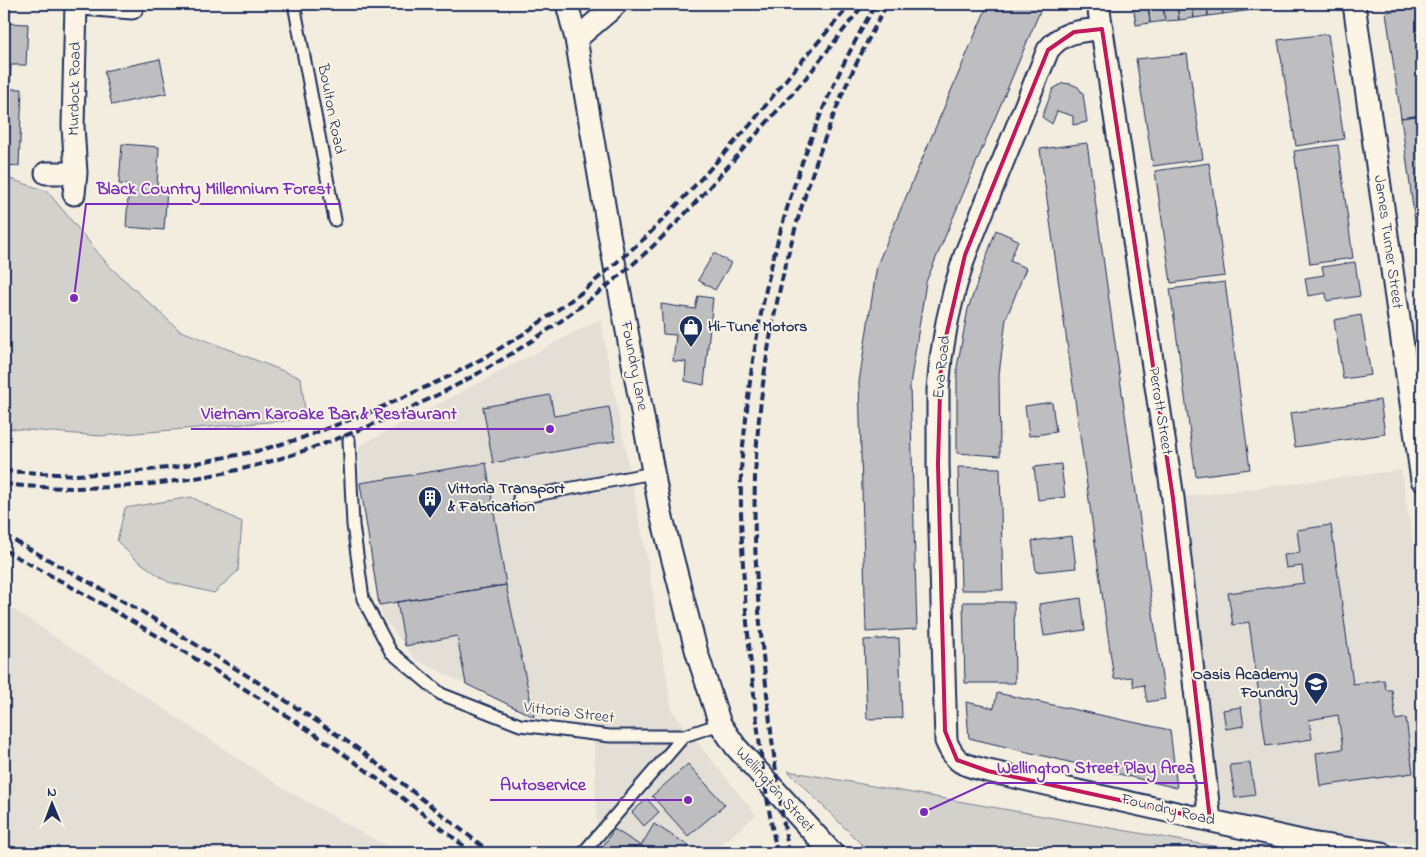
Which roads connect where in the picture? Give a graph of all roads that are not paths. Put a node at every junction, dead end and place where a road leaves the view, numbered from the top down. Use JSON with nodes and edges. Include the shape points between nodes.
{"nodes":[{"id":1,"x":76,"y":4,"type":"edge"},
{"id":2,"x":83,"y":4,"type":"edge"},
{"id":3,"x":294,"y":4,"type":"edge"},
{"id":4,"x":567,"y":4,"type":"edge"},
{"id":5,"x":616,"y":4,"type":"edge"},
{"id":6,"x":1098,"y":4,"type":"edge"},
{"id":7,"x":1354,"y":4,"type":"edge"},
{"id":8,"x":132,"y":8,"type":"dead end"},
{"id":9,"x":1102,"y":29,"type":"junction"},
{"id":10,"x":576,"y":39,"type":"junction"},
{"id":11,"x":46,"y":174,"type":"dead end"},
{"id":12,"x":335,"y":220,"type":"dead end"},
{"id":13,"x":349,"y":440,"type":"dead end"},
{"id":14,"x":653,"y":473,"type":"junction"},
{"id":15,"x":1422,"y":480,"type":"edge"},
{"id":16,"x":519,"y":498,"type":"dead end"},
{"id":17,"x":720,"y":724,"type":"junction"},
{"id":18,"x":684,"y":736,"type":"junction"},
{"id":19,"x":957,"y":760,"type":"joint"},
{"id":20,"x":1210,"y":820,"type":"junction"},
{"id":21,"x":583,"y":853,"type":"edge"},
{"id":22,"x":832,"y":853,"type":"edge"},
{"id":23,"x":1381,"y":853,"type":"edge"}],
"edges":[{"from":1,"to":11,"type":"street","name":"Murdock Road","via":[[75,183]]},
{"from":2,"to":8,"type":"street"},
{"from":3,"to":12,"type":"lane","name":"Boulton Road"},
{"from":4,"to":10,"type":"street","name":"Foundry Lane"},
{"from":5,"to":10,"type":"street"},
{"from":6,"to":9,"type":"street","name":"Perrott Street"},
{"from":7,"to":15,"type":"street","name":"James Turner Street"},
{"from":9,"to":19,"type":"street","name":"Eva Road","via":[[1068,34],[1048,50],[965,255],[947,322],[938,390],[938,464],[945,731],[950,751]]},
{"from":9,"to":20,"type":"street","name":"Perrott Street","via":[[1173,498]]},
{"from":10,"to":14,"type":"street","name":"Foundry Lane"},
{"from":13,"to":18,"type":"lane","name":"Vittoria Street","via":[[353,525],[363,599],[391,652],[441,694],[520,725],[610,736]]},
{"from":14,"to":16,"type":"lane"},
{"from":14,"to":17,"type":"street","name":"Foundry Lane","via":[[697,653]]},
{"from":17,"to":18,"type":"lane"},
{"from":17,"to":22,"type":"street","name":"Wellington Street","via":[[736,747]]},
{"from":18,"to":21,"type":"lane"},
{"from":19,"to":20,"type":"street","name":"Foundry Road","via":[[988,771]]},
{"from":20,"to":23,"type":"street","name":"Foundry Road","via":[[1315,844]]}]}
